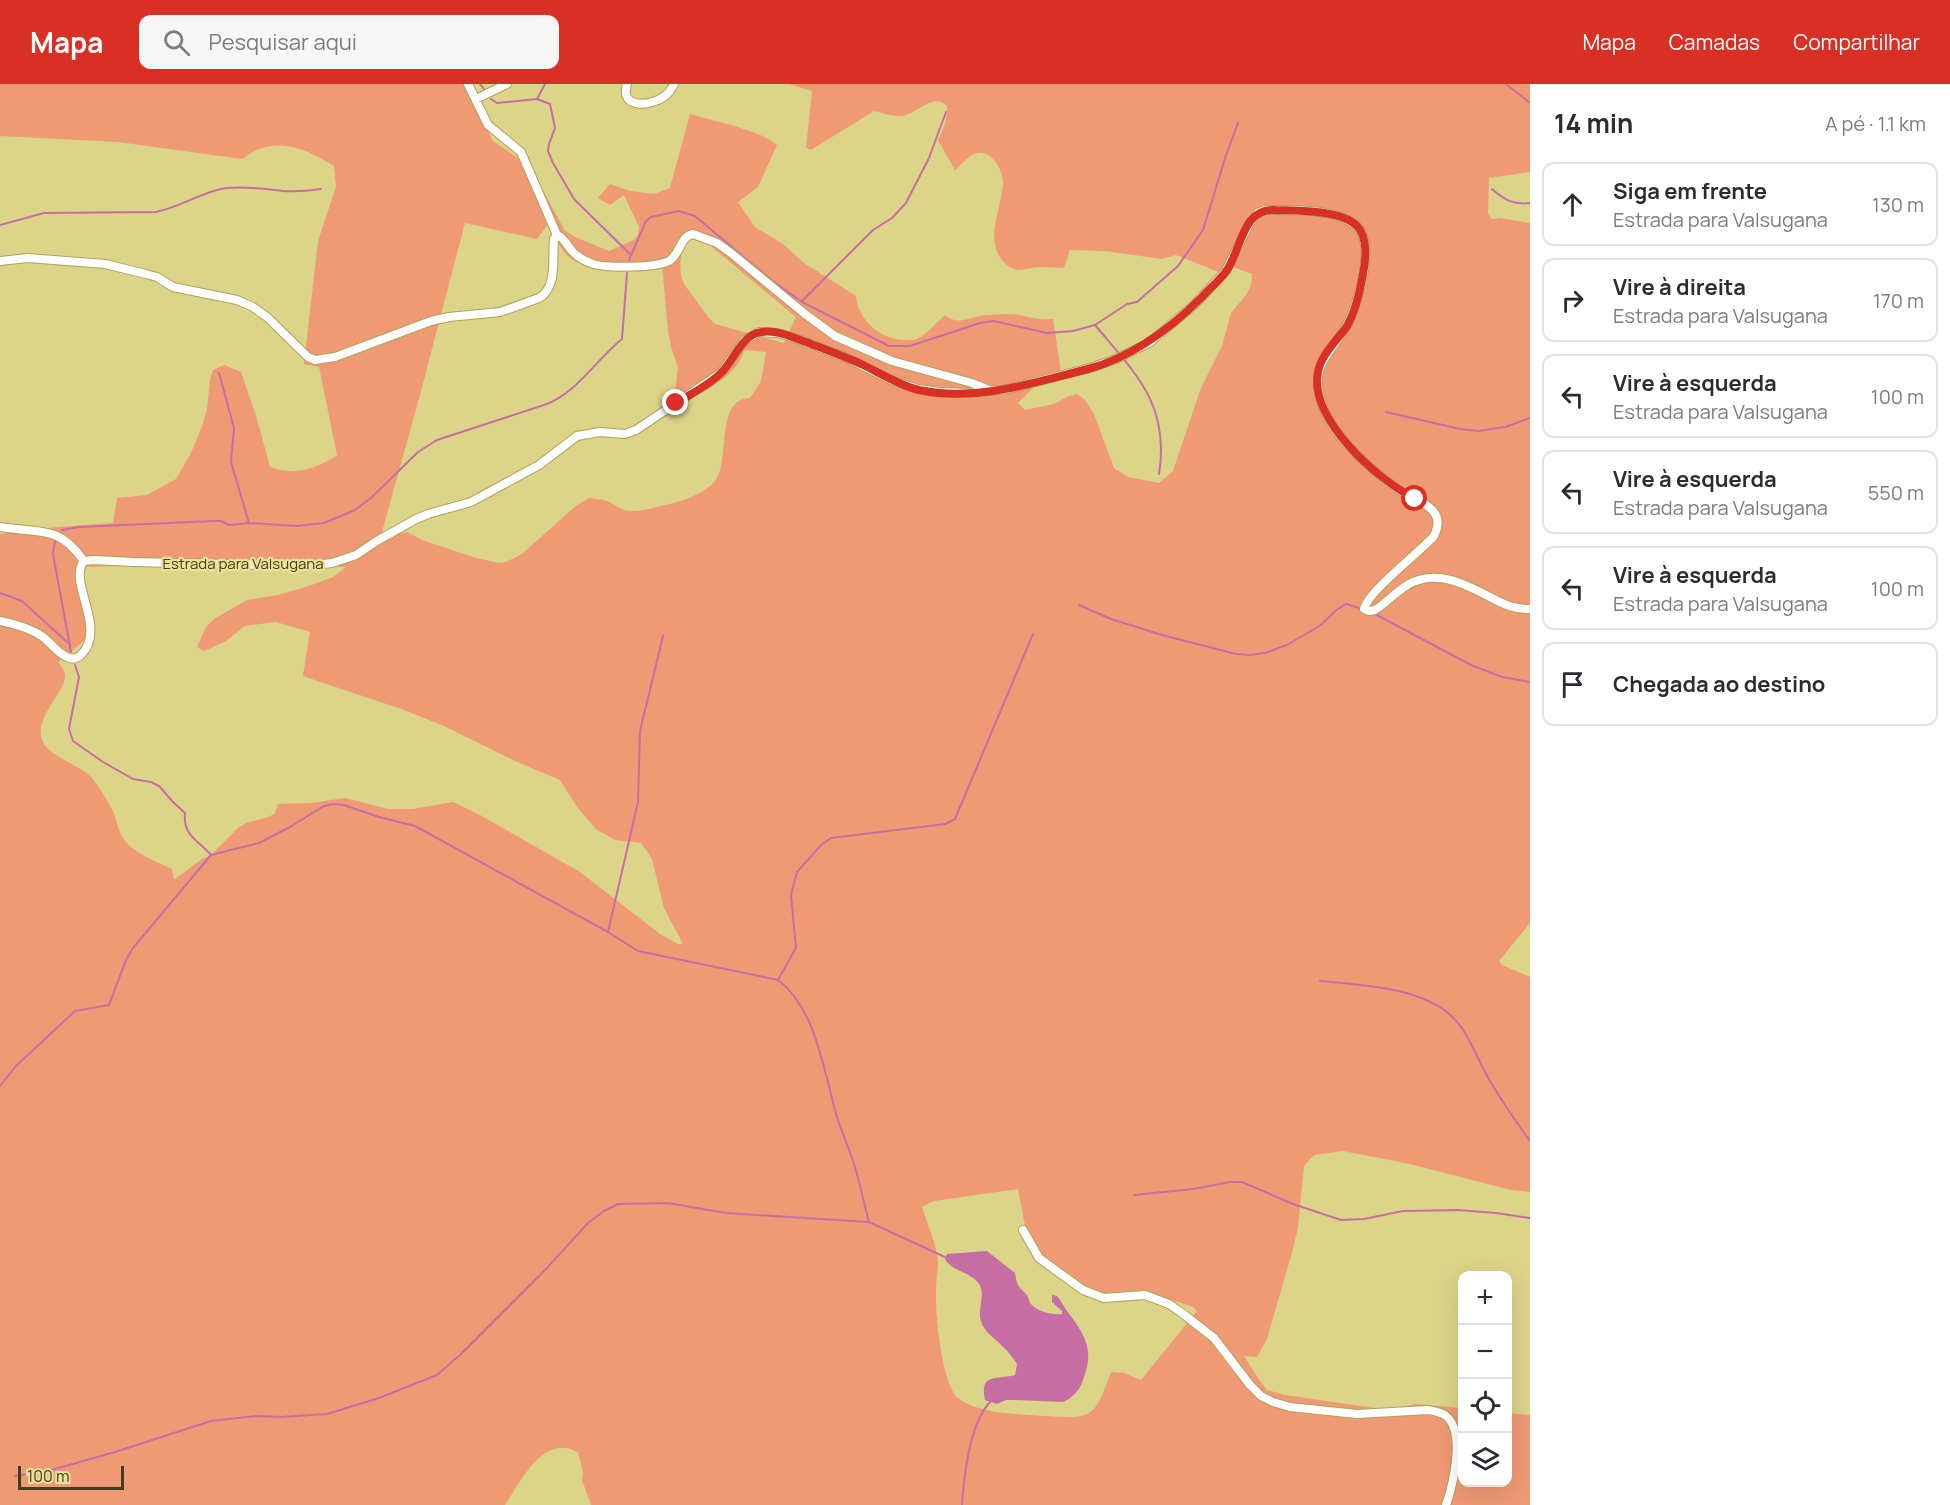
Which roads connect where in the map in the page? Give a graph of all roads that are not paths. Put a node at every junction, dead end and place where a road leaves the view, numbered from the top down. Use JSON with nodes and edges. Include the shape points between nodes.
{"nodes":[{"id":1,"x":468,"y":84,"type":"edge"},
{"id":2,"x":507,"y":84,"type":"edge"},
{"id":3,"x":627,"y":84,"type":"edge"},
{"id":4,"x":674,"y":84,"type":"edge"},
{"id":5,"x":476,"y":99,"type":"junction"},
{"id":6,"x":557,"y":235,"type":"junction"},
{"id":7,"x":0,"y":261,"type":"edge"},
{"id":8,"x":992,"y":392,"type":"junction"},
{"id":9,"x":0,"y":527,"type":"edge"},
{"id":10,"x":84,"y":561,"type":"junction"},
{"id":11,"x":1530,"y":609,"type":"edge"},
{"id":12,"x":0,"y":621,"type":"edge"},
{"id":13,"x":1023,"y":1230,"type":"dead end"},
{"id":14,"x":1446,"y":1505,"type":"edge"}],
"edges":[{"from":1,"to":5,"type":"street"},
{"from":2,"to":5,"type":"street"},
{"from":3,"to":4,"type":"street","via":[[626,93],[636,104],[667,95]]},
{"from":5,"to":6,"type":"street","via":[[488,125],[521,152]]},
{"from":6,"to":7,"type":"street","via":[[550,286],[539,298],[500,312],[431,321],[323,360],[303,354],[267,318],[237,300],[173,287],[157,277],[105,264],[28,258]]},
{"from":6,"to":8,"type":"street","via":[[572,252],[594,264],[608,266],[669,261],[685,238],[699,235],[731,253],[835,336],[892,361]]},
{"from":8,"to":10,"type":"street","name":"Estrada para Valsugana","via":[[918,389],[795,338],[759,332],[744,341],[721,374],[636,430],[578,436],[540,465],[471,502],[416,519],[345,559],[305,566]]},
{"from":8,"to":11,"type":"street","name":"Estrada para Valsugana","via":[[1116,360],[1149,343],[1226,271],[1258,213],[1296,211],[1340,217],[1359,228],[1366,261],[1348,324],[1318,373],[1324,412],[1349,445],[1383,477],[1430,507],[1438,525],[1434,536],[1377,590],[1364,609],[1373,611],[1418,580],[1433,578],[1461,584],[1498,602]]},
{"from":9,"to":10,"type":"street","via":[[64,538]]},
{"from":10,"to":12,"type":"street","via":[[80,576],[90,627],[87,646],[80,656],[67,657],[30,629]]},
{"from":13,"to":14,"type":"street","via":[[1039,1258],[1083,1290],[1104,1298],[1146,1295],[1182,1312],[1215,1338],[1250,1385],[1272,1402],[1357,1414],[1428,1410],[1447,1416],[1454,1429],[1457,1454]]}]}
